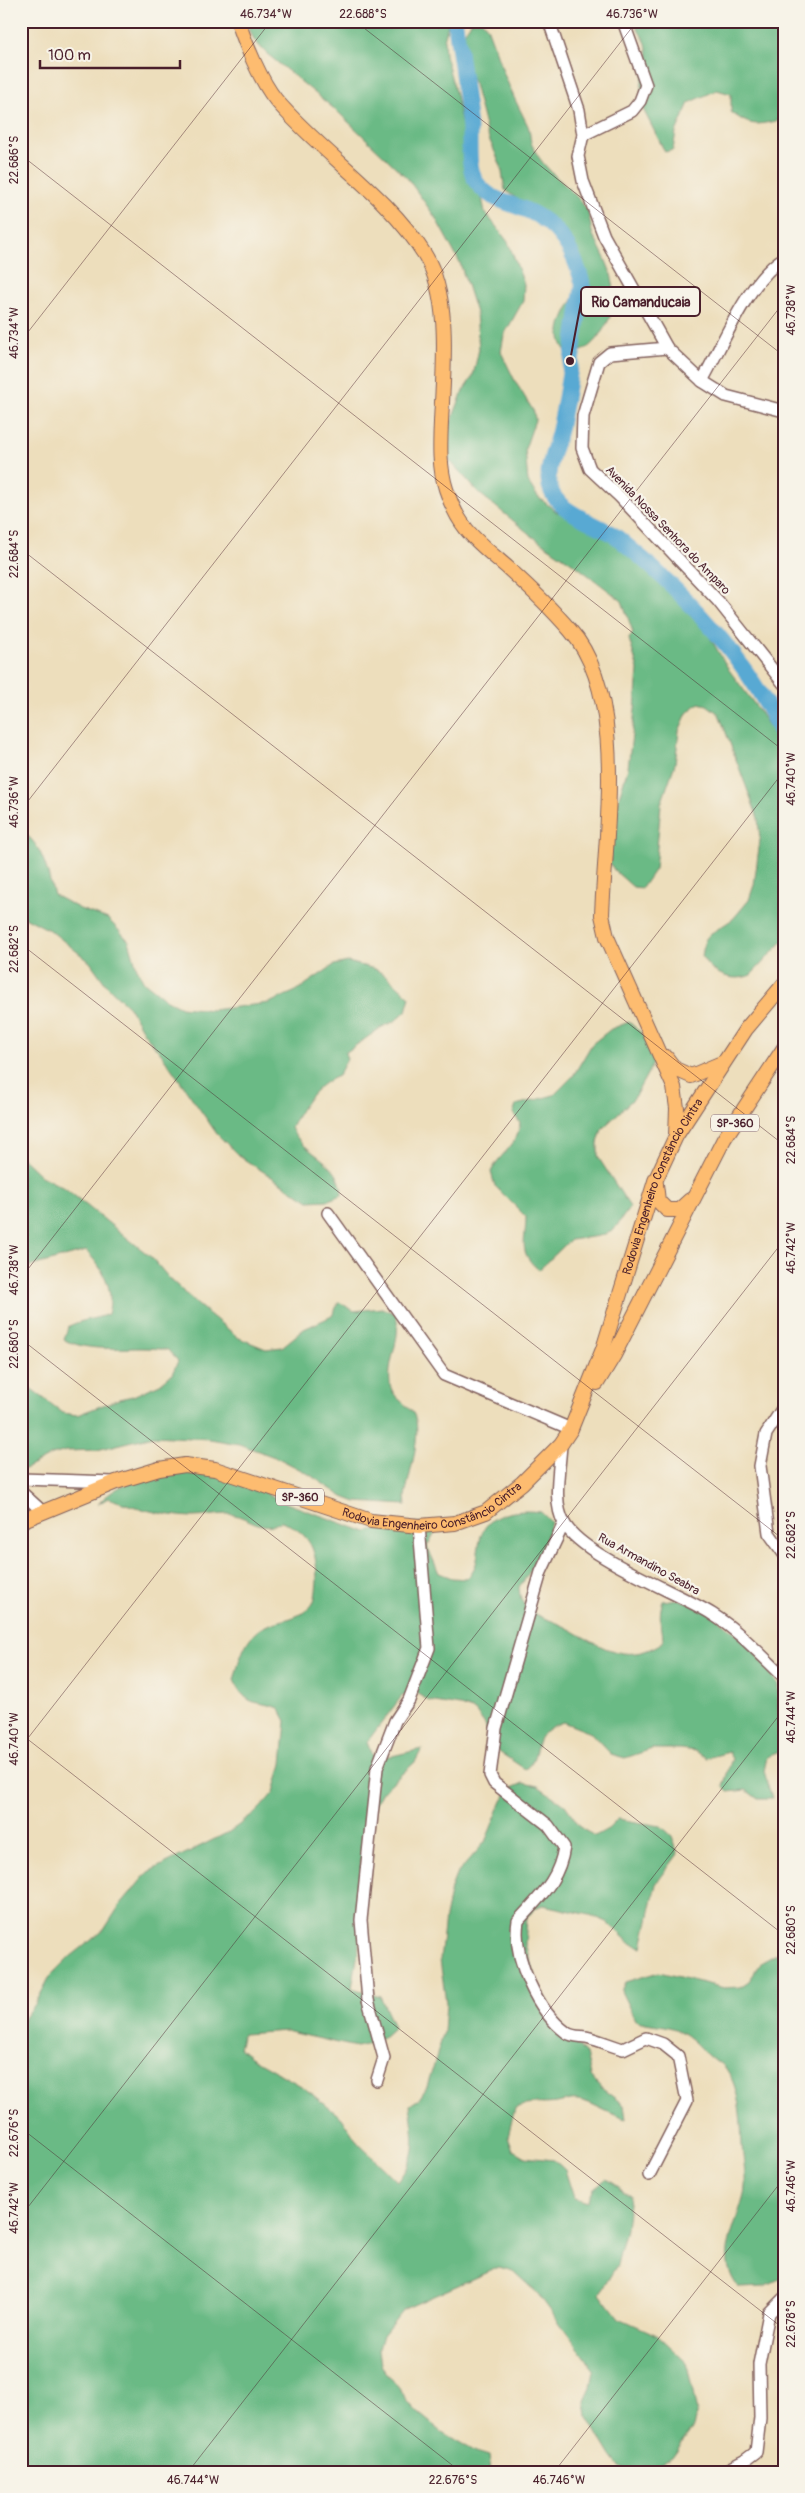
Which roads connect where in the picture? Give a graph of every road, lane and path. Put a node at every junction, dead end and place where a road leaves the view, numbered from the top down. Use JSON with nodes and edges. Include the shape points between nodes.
{"nodes":[{"id":1,"x":238,"y":21,"type":"edge"},
{"id":2,"x":549,"y":21,"type":"edge"},
{"id":3,"x":623,"y":21,"type":"edge"},
{"id":4,"x":583,"y":135,"type":"junction"},
{"id":5,"x":784,"y":258,"type":"edge"},
{"id":6,"x":667,"y":348,"type":"junction"},
{"id":7,"x":702,"y":381,"type":"junction"},
{"id":8,"x":784,"y":411,"type":"edge"},
{"id":9,"x":784,"y":684,"type":"edge"},
{"id":10,"x":784,"y":984,"type":"edge"},
{"id":11,"x":657,"y":1047,"type":"junction"},
{"id":12,"x":784,"y":1048,"type":"edge"},
{"id":13,"x":724,"y":1062,"type":"junction"},
{"id":14,"x":676,"y":1136,"type":"junction"},
{"id":15,"x":655,"y":1181,"type":"junction"},
{"id":16,"x":694,"y":1196,"type":"junction"},
{"id":17,"x":328,"y":1212,"type":"dead end"},
{"id":18,"x":784,"y":1406,"type":"edge"},
{"id":19,"x":580,"y":1409,"type":"junction"},
{"id":20,"x":571,"y":1429,"type":"junction"},
{"id":21,"x":561,"y":1444,"type":"junction"},
{"id":22,"x":21,"y":1479,"type":"edge"},
{"id":23,"x":116,"y":1482,"type":"junction"},
{"id":24,"x":21,"y":1492,"type":"edge"},
{"id":25,"x":43,"y":1512,"type":"junction"},
{"id":26,"x":21,"y":1521,"type":"edge"},
{"id":27,"x":564,"y":1523,"type":"junction"},
{"id":28,"x":419,"y":1526,"type":"junction"},
{"id":29,"x":784,"y":1554,"type":"edge"},
{"id":30,"x":784,"y":1677,"type":"edge"},
{"id":31,"x":378,"y":2080,"type":"dead end"},
{"id":32,"x":649,"y":2175,"type":"dead end"},
{"id":33,"x":784,"y":2298,"type":"edge"},
{"id":34,"x":722,"y":2472,"type":"edge"}],
"edges":[{"from":1,"to":11,"type":"main road","via":[[243,38],[274,98],[406,226],[427,259],[439,291],[444,347],[440,456],[445,487],[458,518],[473,539],[509,569],[572,632],[596,674],[604,709],[610,765],[602,915],[607,937]]},
{"from":2,"to":4,"type":"street","via":[[579,110]]},
{"from":3,"to":4,"type":"street","via":[[646,85],[632,111]]},
{"from":4,"to":6,"type":"street","via":[[578,156],[604,236]]},
{"from":5,"to":7,"type":"street","via":[[771,265],[750,292]]},
{"from":6,"to":7,"type":"street"},
{"from":6,"to":9,"type":"street","name":"Avenida Nossa Senhora do Amparo","via":[[610,353],[598,362],[583,416],[582,448],[590,469],[718,601]]},
{"from":7,"to":8,"type":"street","via":[[726,396]]},
{"from":10,"to":13,"type":"main road","name":"Rodovia Engenheiro Constâncio Cintra","number":"SP-360","via":[[746,1029]]},
{"from":11,"to":13,"type":"main road","via":[[675,1069],[691,1076]]},
{"from":11,"to":14,"type":"main road","via":[[674,1087]]},
{"from":12,"to":16,"type":"main road","name":"Rodovia Engenheiro Constâncio Cintra","number":"SP-360","via":[[724,1140]]},
{"from":13,"to":14,"type":"main road","name":"Rodovia Engenheiro Constâncio Cintra","number":"SP-360"},
{"from":14,"to":15,"type":"main road","name":"Rodovia Engenheiro Constâncio Cintra","number":"SP-360"},
{"from":15,"to":16,"type":"main road","via":[[658,1201],[667,1210],[679,1210]]},
{"from":15,"to":19,"type":"main road","name":"Rodovia Engenheiro Constâncio Cintra","number":"SP-360","via":[[603,1349]]},
{"from":16,"to":19,"type":"main road","name":"Rodovia Engenheiro Constâncio Cintra","number":"SP-360","via":[[614,1355]]},
{"from":17,"to":20,"type":"street","via":[[444,1375]]},
{"from":18,"to":29,"type":"street","via":[[766,1434],[760,1466],[770,1533]]},
{"from":19,"to":20,"type":"main road","name":"Rodovia Engenheiro Constâncio Cintra","number":"SP-360"},
{"from":20,"to":21,"type":"main road","name":"Rodovia Engenheiro Constâncio Cintra","number":"SP-360"},
{"from":21,"to":27,"type":"street","name":"Rua Armandino Seabra","via":[[558,1506]]},
{"from":21,"to":28,"type":"main road","name":"Rodovia Engenheiro Constâncio Cintra","number":"SP-360","via":[[522,1483],[486,1512],[455,1523]]},
{"from":22,"to":23,"type":"street"},
{"from":23,"to":25,"type":"main road","name":"Rodovia Engenheiro Constâncio Cintra","number":"SP-360"},
{"from":23,"to":28,"type":"main road","name":"Rodovia Engenheiro Constâncio Cintra","number":"SP-360","via":[[159,1468],[186,1465],[216,1469],[371,1521]]},
{"from":24,"to":25,"type":"street"},
{"from":25,"to":26,"type":"main road","name":"Rodovia Engenheiro Constâncio Cintra","number":"SP-360"},
{"from":27,"to":30,"type":"street","name":"Rua Armandino Seabra","via":[[575,1538],[602,1556],[713,1614]]},
{"from":27,"to":32,"type":"street","via":[[541,1572],[496,1728],[490,1775],[494,1783],[548,1825],[564,1847],[561,1866],[552,1882],[518,1922],[516,1938],[523,1966],[548,2016],[569,2035],[623,2049],[646,2038],[663,2044],[678,2056],[687,2101]]},
{"from":28,"to":31,"type":"street","via":[[429,1648],[410,1700],[394,1721],[377,1768],[361,1920],[368,2000],[384,2058]]},
{"from":33,"to":34,"type":"street","via":[[769,2313],[759,2364],[760,2418],[756,2452]]}]}
